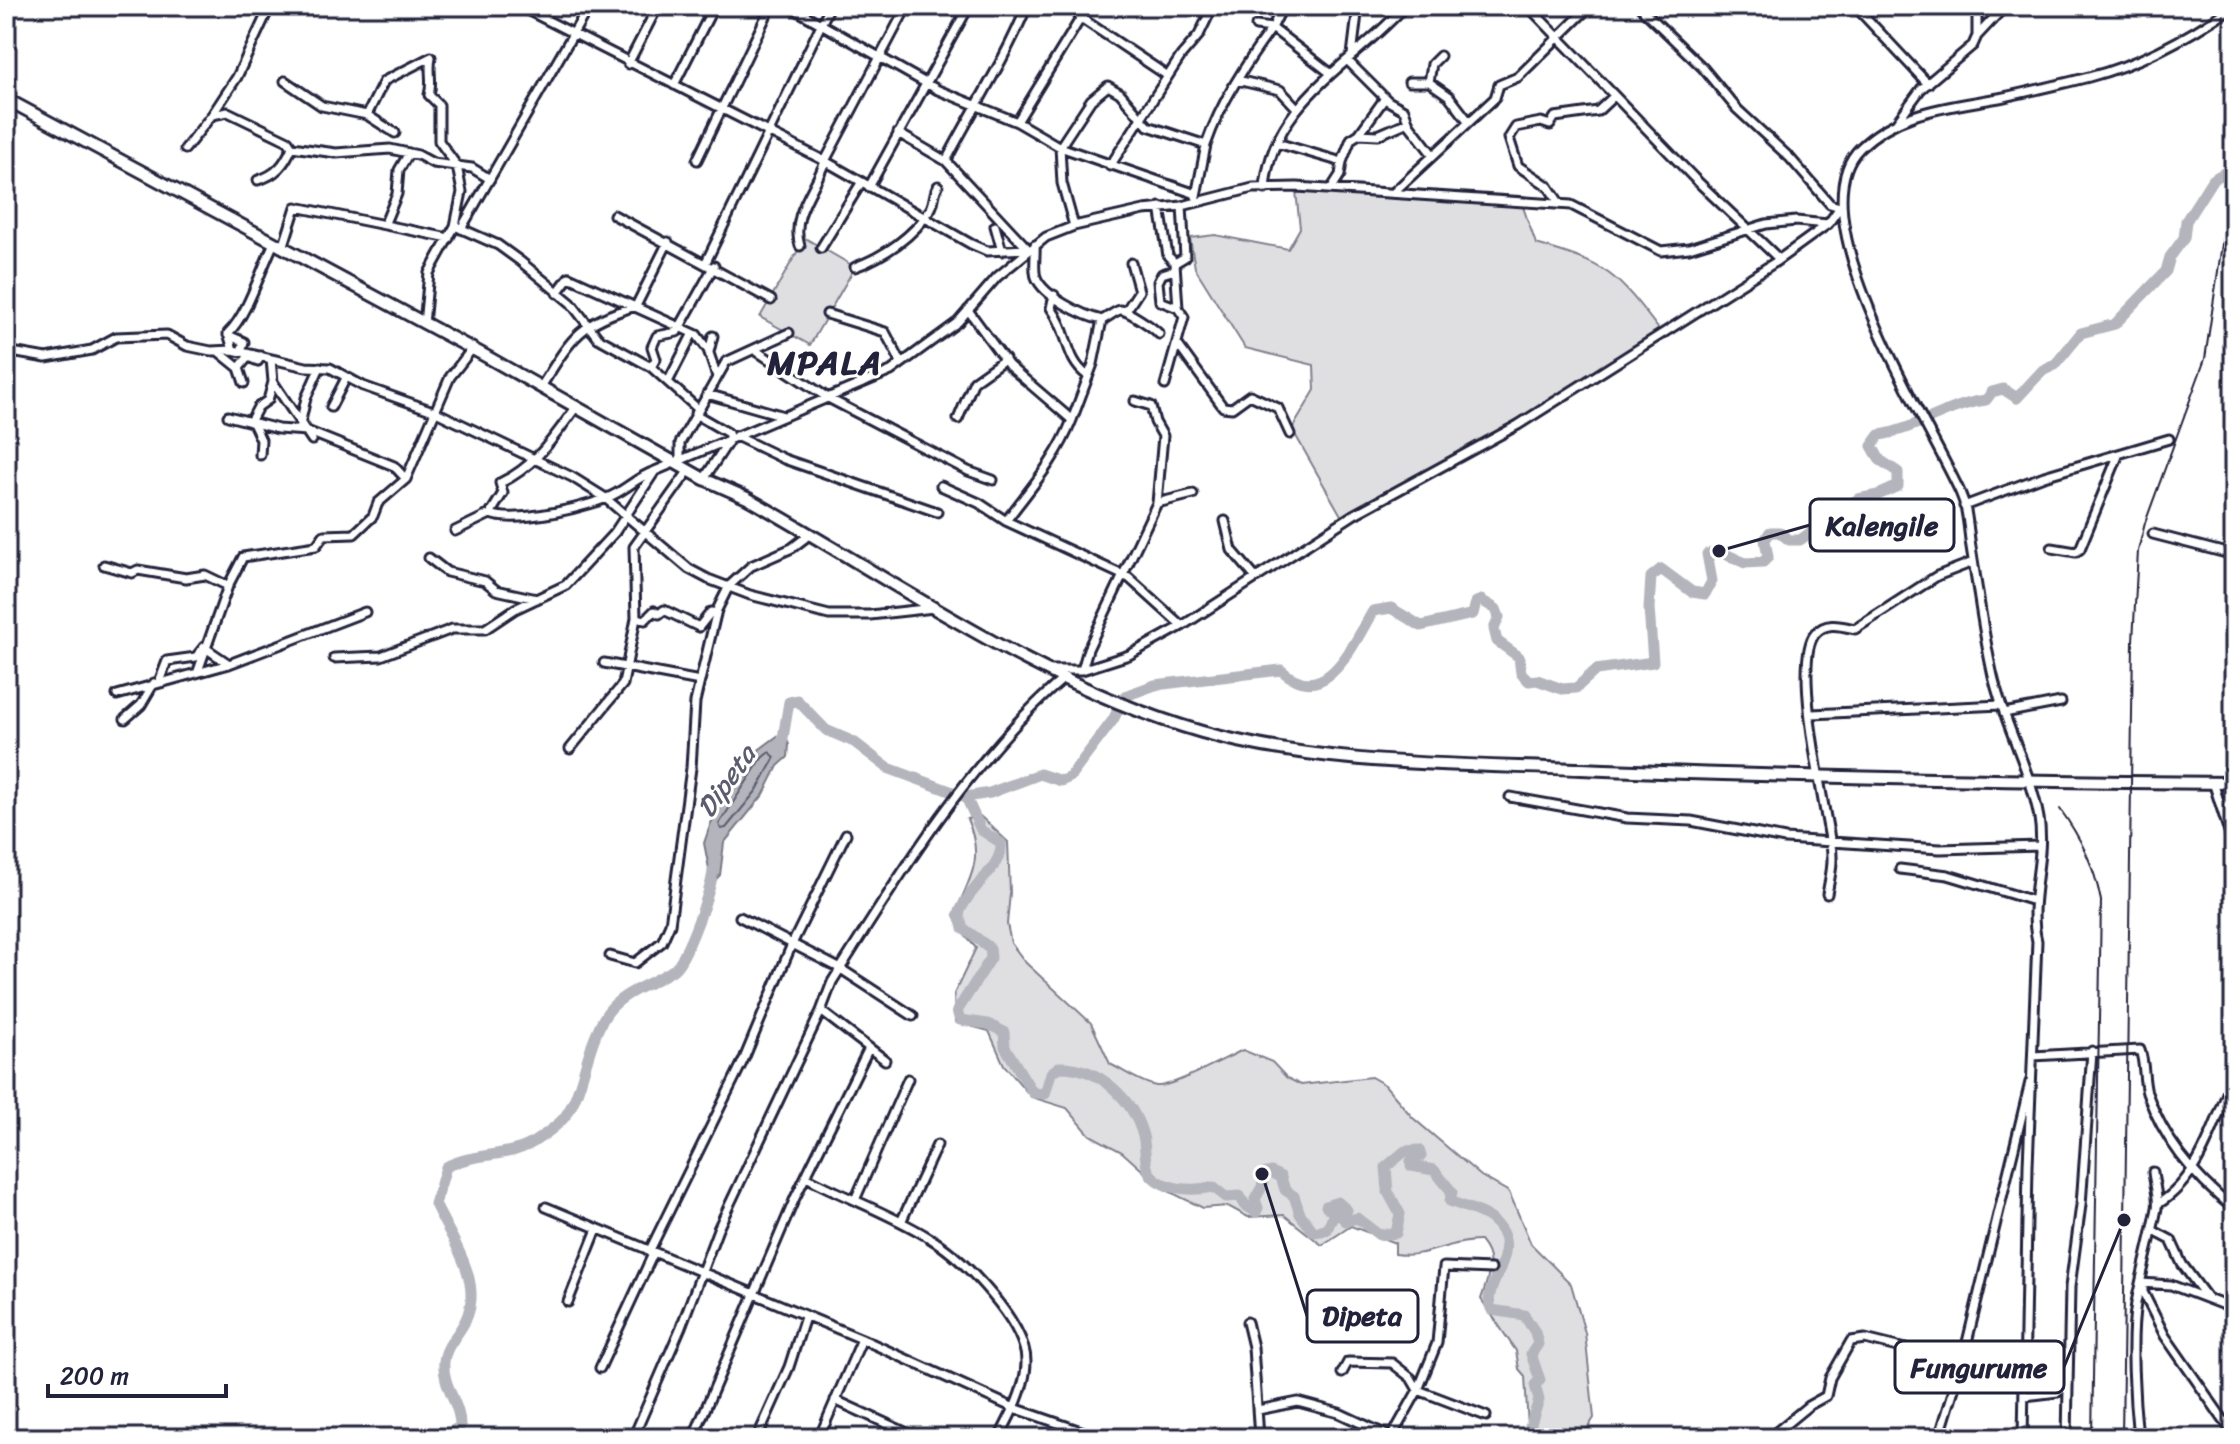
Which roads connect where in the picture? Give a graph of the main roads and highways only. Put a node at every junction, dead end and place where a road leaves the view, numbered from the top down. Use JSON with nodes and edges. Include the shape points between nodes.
{"nodes":[{"id":1,"x":6,"y":99,"type":"edge"},
{"id":2,"x":2234,"y":783,"type":"edge"}],
"edges":[{"from":1,"to":2,"type":"highway","via":[[747,498],[1064,678],[1128,707],[1214,734],[1321,752],[1447,763],[1821,777]]}]}
